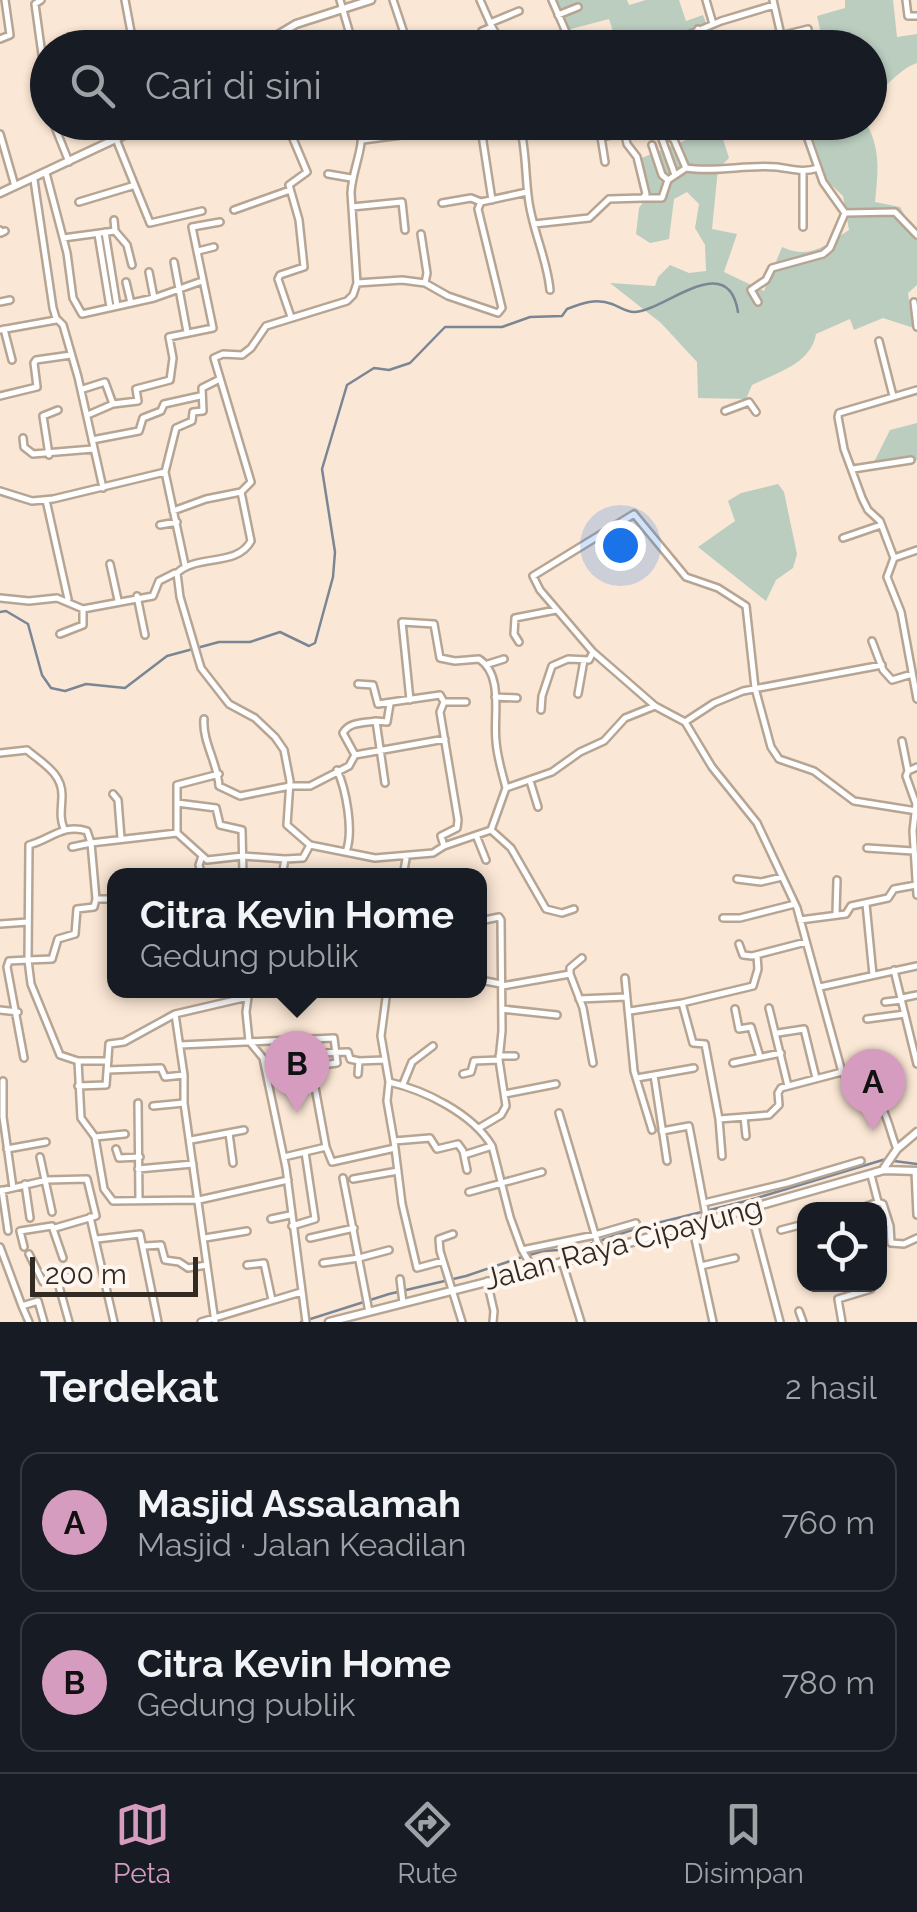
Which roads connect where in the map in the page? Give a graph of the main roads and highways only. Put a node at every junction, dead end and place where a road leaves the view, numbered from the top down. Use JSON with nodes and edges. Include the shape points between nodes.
{"nodes":[{"id":1,"x":371,"y":0,"type":"edge"},
{"id":2,"x":286,"y":30,"type":"edge"},
{"id":3,"x":114,"y":140,"type":"edge"},
{"id":4,"x":0,"y":193,"type":"edge"},
{"id":5,"x":917,"y":1132,"type":"edge"},
{"id":6,"x":894,"y":1160,"type":"junction"},
{"id":7,"x":916,"y":1171,"type":"edge"},
{"id":8,"x":329,"y":1322,"type":"edge"}],
"edges":[{"from":1,"to":2,"type":"main road"},
{"from":3,"to":4,"type":"main road"},
{"from":5,"to":6,"type":"main road"},
{"from":6,"to":7,"type":"main road","name":"Jalan Raya Cipayung"},
{"from":6,"to":8,"type":"main road","name":"Jalan Raya Cipayung","via":[[871,1174],[761,1196],[747,1208],[692,1225],[597,1243],[562,1262],[487,1282],[367,1304]]}]}
